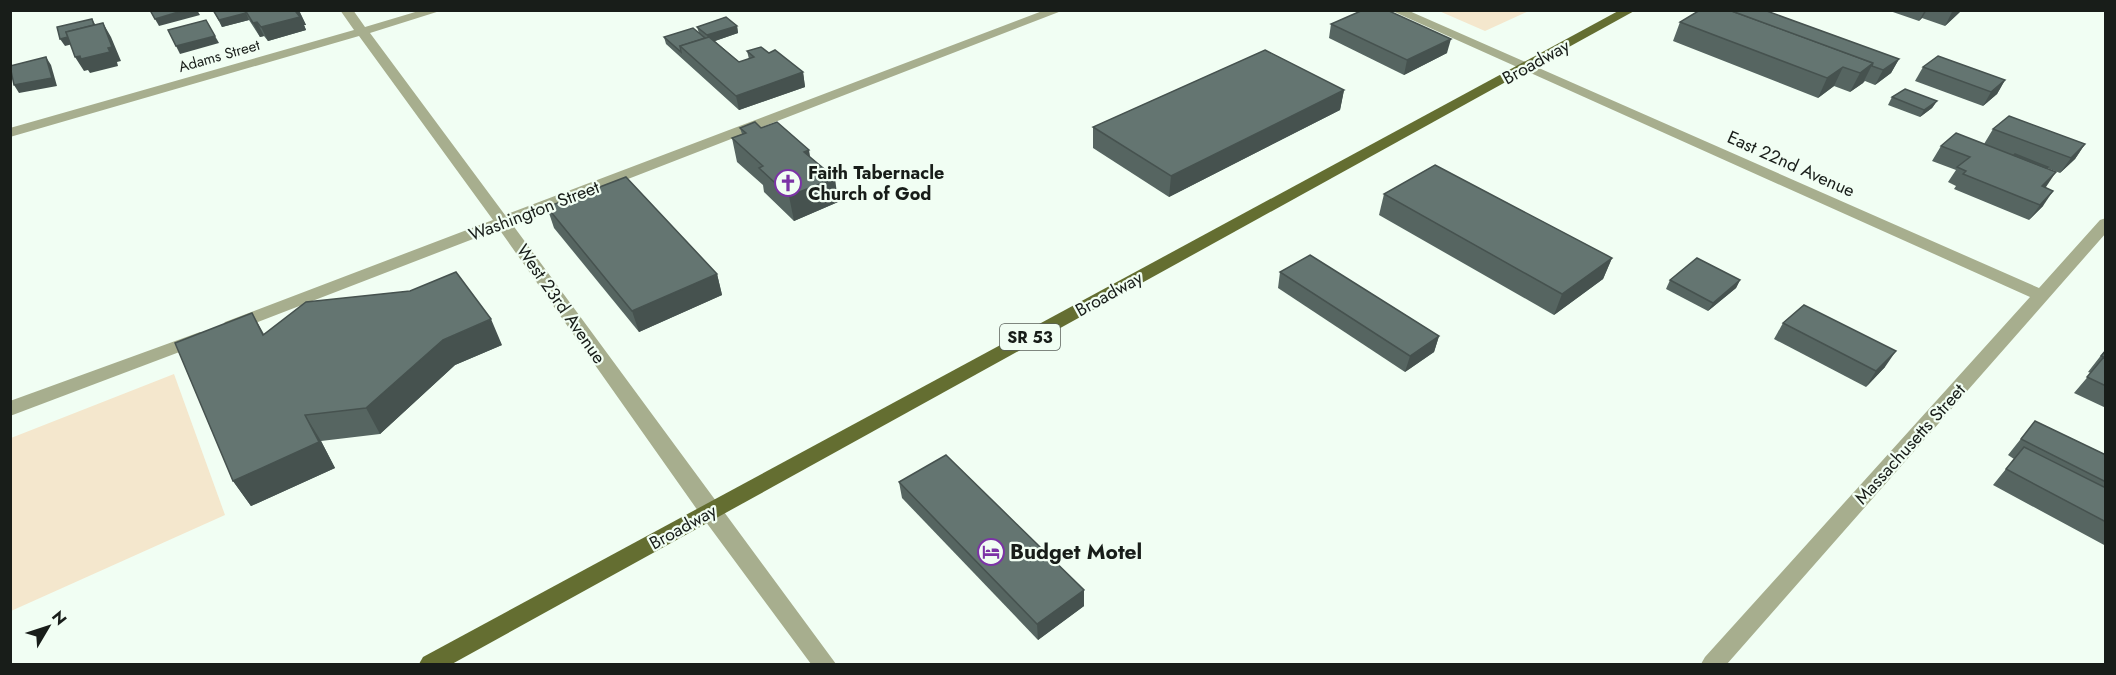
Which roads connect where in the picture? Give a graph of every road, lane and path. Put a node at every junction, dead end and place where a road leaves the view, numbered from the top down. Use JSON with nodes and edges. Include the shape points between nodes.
{"nodes":[{"id":1,"x":346,"y":10,"type":"edge"},
{"id":2,"x":437,"y":10,"type":"edge"},
{"id":3,"x":1058,"y":10,"type":"edge"},
{"id":4,"x":1396,"y":10,"type":"edge"},
{"id":5,"x":1630,"y":10,"type":"edge"},
{"id":6,"x":362,"y":32,"type":"junction"},
{"id":7,"x":1524,"y":68,"type":"junction"},
{"id":8,"x":10,"y":133,"type":"edge"},
{"id":9,"x":503,"y":223,"type":"junction"},
{"id":10,"x":2106,"y":223,"type":"edge"},
{"id":11,"x":2042,"y":296,"type":"junction"},
{"id":12,"x":10,"y":409,"type":"edge"},
{"id":13,"x":710,"y":512,"type":"junction"},
{"id":14,"x":431,"y":664,"type":"edge"},
{"id":15,"x":824,"y":664,"type":"edge"},
{"id":16,"x":1713,"y":664,"type":"edge"}],
"edges":[{"from":1,"to":6,"type":"street","name":"West 23rd Avenue"},
{"from":2,"to":6,"type":"street","name":"Adams Street"},
{"from":3,"to":9,"type":"street","name":"Washington Street"},
{"from":4,"to":7,"type":"street","name":"East 22nd Avenue"},
{"from":5,"to":7,"type":"main road","name":"Broadway","number":"SR 53"},
{"from":6,"to":8,"type":"street","name":"Adams Street"},
{"from":6,"to":9,"type":"street","name":"West 23rd Avenue"},
{"from":7,"to":11,"type":"street","name":"East 22nd Avenue"},
{"from":7,"to":13,"type":"main road","name":"Broadway","number":"SR 53"},
{"from":9,"to":12,"type":"street","name":"Washington Street"},
{"from":9,"to":13,"type":"street","name":"West 23rd Avenue"},
{"from":10,"to":11,"type":"street","name":"Massachusetts Street"},
{"from":11,"to":16,"type":"street","name":"Massachusetts Street"},
{"from":13,"to":14,"type":"main road","name":"Broadway","number":"SR 53"},
{"from":13,"to":15,"type":"street","name":"West 23rd Avenue"}]}
